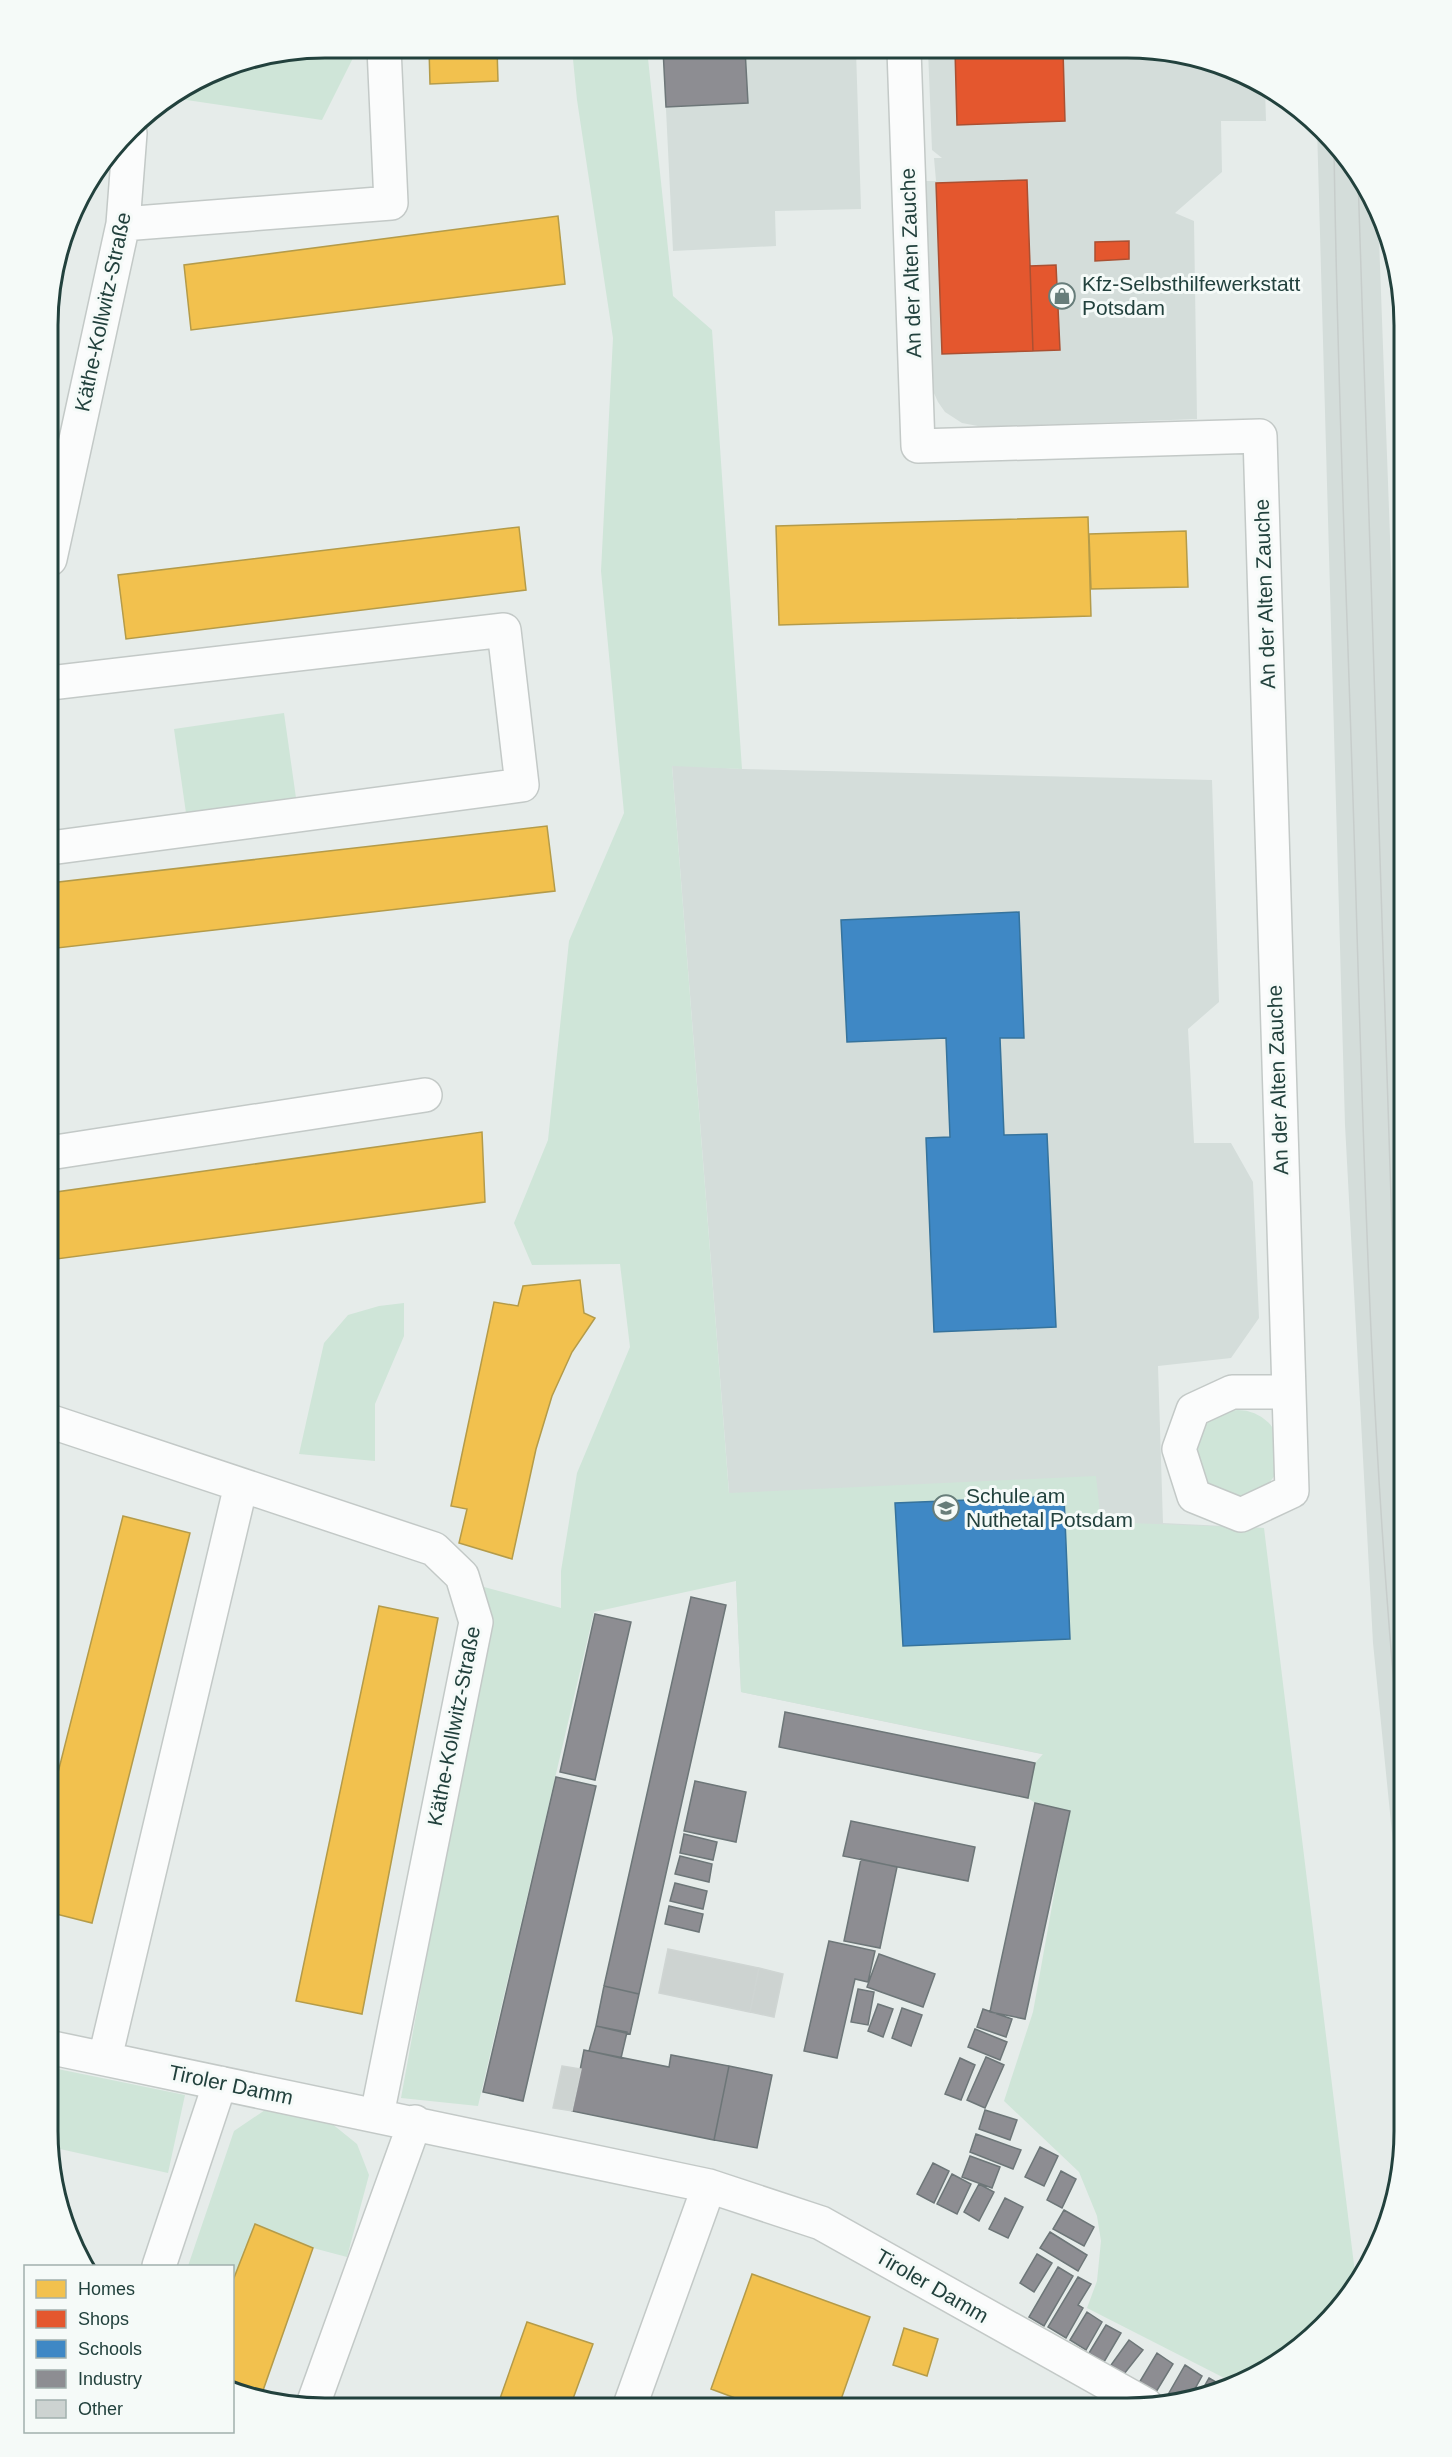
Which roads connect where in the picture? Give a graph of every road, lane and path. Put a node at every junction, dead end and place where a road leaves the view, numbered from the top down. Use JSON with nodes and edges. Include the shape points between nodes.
{"nodes":[{"id":1,"x":384,"y":58,"type":"edge"},
{"id":2,"x":904,"y":58,"type":"edge"},
{"id":3,"x":129,"y":145,"type":"edge"},
{"id":4,"x":123,"y":224,"type":"junction"},
{"id":5,"x":58,"y":522,"type":"edge"},
{"id":6,"x":58,"y":682,"type":"edge"},
{"id":7,"x":58,"y":847,"type":"edge"},
{"id":8,"x":425,"y":1095,"type":"dead end"},
{"id":9,"x":58,"y":1151,"type":"edge"},
{"id":10,"x":1287,"y":1392,"type":"junction"},
{"id":11,"x":58,"y":1424,"type":"edge"},
{"id":12,"x":241,"y":1485,"type":"junction"},
{"id":13,"x":58,"y":2049,"type":"edge"},
{"id":14,"x":105,"y":2058,"type":"junction"},
{"id":15,"x":220,"y":2083,"type":"junction"},
{"id":16,"x":377,"y":2115,"type":"junction"},
{"id":17,"x":415,"y":2122,"type":"junction"},
{"id":18,"x":709,"y":2186,"type":"junction"},
{"id":19,"x":159,"y":2265,"type":"edge"},
{"id":20,"x":315,"y":2398,"type":"edge"},
{"id":21,"x":633,"y":2398,"type":"edge"},
{"id":22,"x":1134,"y":2398,"type":"edge"}],
"edges":[{"from":1,"to":4,"type":"street","via":[[391,203]]},
{"from":2,"to":10,"type":"street","name":"An der Alten Zauche","via":[[918,446],[1260,436]]},
{"from":3,"to":4,"type":"street","name":"Käthe-Kollwitz-Straße"},
{"from":4,"to":5,"type":"street","name":"Käthe-Kollwitz-Straße"},
{"from":6,"to":7,"type":"street","via":[[504,630],[522,785]]},
{"from":8,"to":9,"type":"street"},
{"from":10,"to":10,"type":"street","name":"An der Alten Zauche","via":[[1292,1491],[1241,1515],[1194,1496],[1179,1449],[1193,1410],[1232,1392]]},
{"from":11,"to":12,"type":"street","name":"Käthe-Kollwitz-Straße"},
{"from":12,"to":14,"type":"street"},
{"from":12,"to":16,"type":"street","name":"Käthe-Kollwitz-Straße","via":[[434,1549],[462,1576],[476,1622]]},
{"from":13,"to":14,"type":"street","name":"Tiroler Damm"},
{"from":14,"to":15,"type":"street","name":"Tiroler Damm"},
{"from":15,"to":16,"type":"street","name":"Tiroler Damm"},
{"from":15,"to":19,"type":"street"},
{"from":16,"to":17,"type":"street","name":"Tiroler Damm"},
{"from":17,"to":18,"type":"street","name":"Tiroler Damm"},
{"from":17,"to":20,"type":"street"},
{"from":18,"to":21,"type":"street"},
{"from":18,"to":22,"type":"street","name":"Tiroler Damm","via":[[821,2223]]}]}
